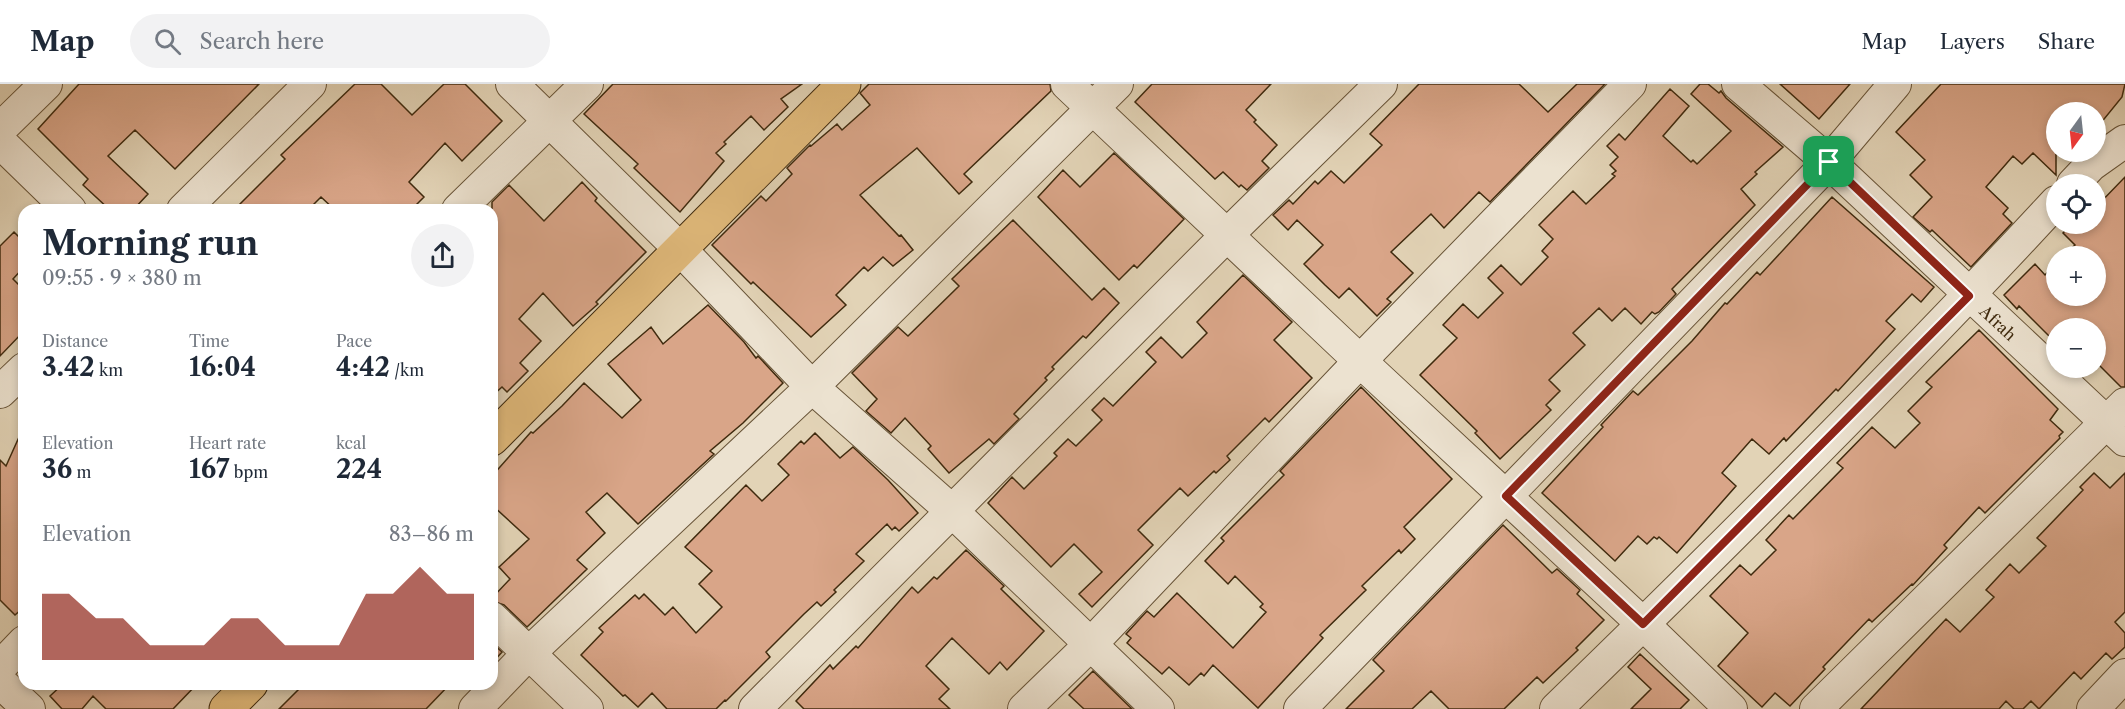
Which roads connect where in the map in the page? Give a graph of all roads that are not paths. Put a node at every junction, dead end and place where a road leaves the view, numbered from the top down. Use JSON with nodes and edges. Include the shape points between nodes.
{"nodes":[{"id":1,"x":46,"y":84,"type":"edge"},
{"id":2,"x":310,"y":84,"type":"edge"},
{"id":3,"x":512,"y":84,"type":"edge"},
{"id":4,"x":587,"y":84,"type":"edge"},
{"id":5,"x":844,"y":84,"type":"edge"},
{"id":6,"x":1067,"y":84,"type":"edge"},
{"id":7,"x":1118,"y":84,"type":"edge"},
{"id":8,"x":1381,"y":84,"type":"edge"},
{"id":9,"x":1630,"y":84,"type":"edge"},
{"id":10,"x":1738,"y":84,"type":"edge"},
{"id":11,"x":1895,"y":84,"type":"edge"},
{"id":12,"x":1092,"y":109,"type":"junction"},
{"id":13,"x":550,"y":122,"type":"junction"},
{"id":14,"x":0,"y":129,"type":"edge"},
{"id":15,"x":2125,"y":141,"type":"edge"},
{"id":16,"x":0,"y":142,"type":"edge"},
{"id":17,"x":1829,"y":162,"type":"junction"},
{"id":18,"x":2082,"y":174,"type":"edge"},
{"id":19,"x":64,"y":204,"type":"edge"},
{"id":20,"x":189,"y":204,"type":"edge"},
{"id":21,"x":464,"y":204,"type":"edge"},
{"id":22,"x":2046,"y":213,"type":"edge"},
{"id":23,"x":1227,"y":235,"type":"junction"},
{"id":24,"x":680,"y":249,"type":"junction"},
{"id":25,"x":1969,"y":296,"type":"junction"},
{"id":26,"x":1360,"y":361,"type":"junction"},
{"id":27,"x":18,"y":375,"type":"edge"},
{"id":28,"x":812,"y":387,"type":"junction"},
{"id":29,"x":0,"y":392,"type":"edge"},
{"id":30,"x":2119,"y":422,"type":"edge"},
{"id":31,"x":498,"y":433,"type":"edge"},
{"id":32,"x":1506,"y":496,"type":"junction"},
{"id":33,"x":952,"y":512,"type":"junction"},
{"id":34,"x":498,"y":624,"type":"edge"},
{"id":35,"x":1643,"y":624,"type":"junction"},
{"id":36,"x":1091,"y":644,"type":"junction"},
{"id":37,"x":18,"y":648,"type":"edge"},
{"id":38,"x":529,"y":653,"type":"junction"},
{"id":39,"x":0,"y":667,"type":"edge"},
{"id":40,"x":2125,"y":675,"type":"edge"},
{"id":41,"x":0,"y":682,"type":"edge"},
{"id":42,"x":498,"y":685,"type":"edge"},
{"id":43,"x":244,"y":690,"type":"edge"},
{"id":44,"x":493,"y":690,"type":"edge"},
{"id":45,"x":29,"y":709,"type":"edge"},
{"id":46,"x":226,"y":709,"type":"edge"},
{"id":47,"x":475,"y":709,"type":"edge"},
{"id":48,"x":587,"y":709,"type":"edge"},
{"id":49,"x":755,"y":709,"type":"edge"},
{"id":50,"x":1024,"y":709,"type":"edge"},
{"id":51,"x":1158,"y":709,"type":"edge"},
{"id":52,"x":1300,"y":709,"type":"edge"},
{"id":53,"x":1556,"y":709,"type":"edge"},
{"id":54,"x":1731,"y":709,"type":"edge"},
{"id":55,"x":1816,"y":709,"type":"edge"},
{"id":56,"x":2093,"y":709,"type":"edge"}],
"edges":[{"from":1,"to":14,"type":"street"},
{"from":2,"to":20,"type":"street"},
{"from":3,"to":13,"type":"street"},
{"from":4,"to":13,"type":"street"},
{"from":5,"to":24,"type":"main road"},
{"from":6,"to":12,"type":"street"},
{"from":7,"to":12,"type":"street"},
{"from":8,"to":23,"type":"street"},
{"from":9,"to":26,"type":"street"},
{"from":10,"to":17,"type":"street","name":"Afrah"},
{"from":11,"to":17,"type":"street"},
{"from":12,"to":23,"type":"street"},
{"from":12,"to":28,"type":"street"},
{"from":13,"to":21,"type":"street"},
{"from":13,"to":24,"type":"street"},
{"from":15,"to":18,"type":"street"},
{"from":16,"to":19,"type":"street"},
{"from":17,"to":25,"type":"street","name":"Afrah"},
{"from":17,"to":32,"type":"street"},
{"from":22,"to":25,"type":"street"},
{"from":23,"to":26,"type":"street"},
{"from":23,"to":33,"type":"street"},
{"from":24,"to":28,"type":"street"},
{"from":24,"to":31,"type":"main road"},
{"from":25,"to":30,"type":"street","name":"Afrah"},
{"from":25,"to":35,"type":"street"},
{"from":26,"to":32,"type":"street"},
{"from":26,"to":36,"type":"street"},
{"from":27,"to":29,"type":"street"},
{"from":28,"to":33,"type":"street"},
{"from":28,"to":38,"type":"street"},
{"from":30,"to":55,"type":"street"},
{"from":32,"to":35,"type":"street"},
{"from":32,"to":52,"type":"street"},
{"from":33,"to":36,"type":"street"},
{"from":33,"to":49,"type":"street"},
{"from":34,"to":38,"type":"street"},
{"from":35,"to":53,"type":"street"},
{"from":35,"to":54,"type":"street"},
{"from":36,"to":50,"type":"street"},
{"from":36,"to":51,"type":"street"},
{"from":37,"to":39,"type":"street"},
{"from":38,"to":42,"type":"street"},
{"from":38,"to":48,"type":"street"},
{"from":40,"to":56,"type":"street"},
{"from":41,"to":45,"type":"street"},
{"from":43,"to":46,"type":"main road"},
{"from":44,"to":47,"type":"street"}]}
